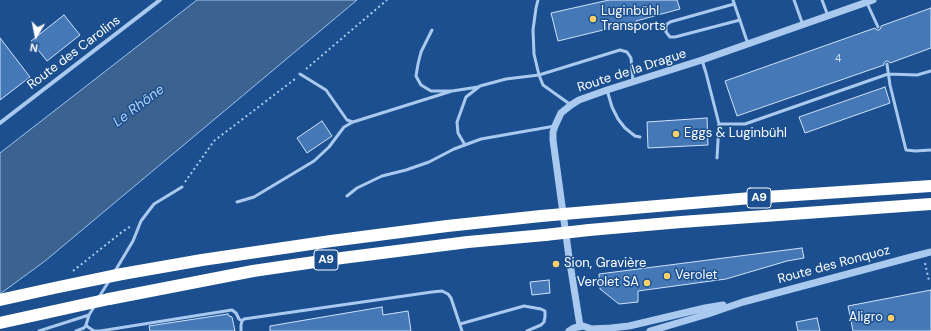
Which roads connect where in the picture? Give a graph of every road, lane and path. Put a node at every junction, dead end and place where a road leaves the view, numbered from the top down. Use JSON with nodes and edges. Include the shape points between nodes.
{"nodes":[{"id":1,"x":160,"y":0,"type":"edge"},
{"id":2,"x":387,"y":0,"type":"edge"},
{"id":3,"x":538,"y":0,"type":"edge"},
{"id":4,"x":794,"y":0,"type":"edge"},
{"id":5,"x":822,"y":0,"type":"edge"},
{"id":6,"x":870,"y":1,"type":"edge"},
{"id":7,"x":733,"y":2,"type":"edge"},
{"id":8,"x":828,"y":16,"type":"junction"},
{"id":9,"x":740,"y":20,"type":"junction"},
{"id":10,"x":803,"y":25,"type":"junction"},
{"id":11,"x":878,"y":27,"type":"dead end"},
{"id":12,"x":432,"y":30,"type":"dead end"},
{"id":13,"x":748,"y":44,"type":"junction"},
{"id":14,"x":702,"y":60,"type":"junction"},
{"id":15,"x":887,"y":64,"type":"dead end"},
{"id":16,"x":931,"y":71,"type":"edge"},
{"id":17,"x":300,"y":74,"type":"junction"},
{"id":18,"x":888,"y":74,"type":"junction"},
{"id":19,"x":539,"y":75,"type":"junction"},
{"id":20,"x":633,"y":82,"type":"junction"},
{"id":21,"x":480,"y":86,"type":"junction"},
{"id":22,"x":607,"y":90,"type":"junction"},
{"id":23,"x":452,"y":91,"type":"junction"},
{"id":24,"x":571,"y":105,"type":"junction"},
{"id":25,"x":353,"y":122,"type":"junction"},
{"id":26,"x":0,"y":123,"type":"edge"},
{"id":27,"x":719,"y":124,"type":"junction"},
{"id":28,"x":555,"y":126,"type":"junction"},
{"id":29,"x":640,"y":138,"type":"dead end"},
{"id":30,"x":465,"y":145,"type":"junction"},
{"id":31,"x":931,"y":150,"type":"edge"},
{"id":32,"x":717,"y":158,"type":"dead end"},
{"id":33,"x":931,"y":186,"type":"edge"},
{"id":34,"x":182,"y":187,"type":"joint"},
{"id":35,"x":347,"y":196,"type":"dead end"},
{"id":36,"x":237,"y":202,"type":"dead end"},
{"id":37,"x":931,"y":204,"type":"edge"},
{"id":38,"x":141,"y":221,"type":"junction"},
{"id":39,"x":931,"y":252,"type":"edge"},
{"id":40,"x":925,"y":262,"type":"dead end"},
{"id":41,"x":74,"y":270,"type":"dead end"},
{"id":42,"x":929,"y":281,"type":"dead end"},
{"id":43,"x":0,"y":300,"type":"edge"},
{"id":44,"x":743,"y":302,"type":"junction"},
{"id":45,"x":89,"y":315,"type":"junction"},
{"id":46,"x":242,"y":321,"type":"junction"},
{"id":47,"x":0,"y":323,"type":"edge"},
{"id":48,"x":460,"y":324,"type":"junction"},
{"id":49,"x":86,"y":325,"type":"junction"},
{"id":50,"x":580,"y":326,"type":"junction"},
{"id":51,"x":593,"y":330,"type":"edge"},
{"id":52,"x":39,"y":331,"type":"edge"},
{"id":53,"x":76,"y":331,"type":"edge"},
{"id":54,"x":241,"y":331,"type":"edge"},
{"id":55,"x":462,"y":331,"type":"edge"},
{"id":56,"x":527,"y":331,"type":"edge"},
{"id":57,"x":569,"y":331,"type":"edge"},
{"id":58,"x":650,"y":331,"type":"edge"}],
"edges":[{"from":1,"to":26,"type":"street","name":"Route des Carolins"},
{"from":2,"to":17,"type":"path"},
{"from":3,"to":19,"type":"lane","via":[[534,54]]},
{"from":4,"to":10,"type":"lane"},
{"from":5,"to":8,"type":"lane"},
{"from":6,"to":8,"type":"street","name":"Route de la Drague"},
{"from":6,"to":11,"type":"lane"},
{"from":7,"to":9,"type":"lane"},
{"from":7,"to":9,"type":"lane","via":[[670,22],[666,25],[666,32],[670,37],[675,37]]},
{"from":8,"to":10,"type":"street","name":"Route de la Drague"},
{"from":9,"to":13,"type":"lane"},
{"from":10,"to":13,"type":"street","name":"Route de la Drague"},
{"from":12,"to":23,"type":"lane","via":[[421,52],[416,76],[421,85],[431,91]]},
{"from":13,"to":14,"type":"street","name":"Route de la Drague"},
{"from":14,"to":20,"type":"street","name":"Route de la Drague"},
{"from":14,"to":27,"type":"lane"},
{"from":15,"to":18,"type":"lane"},
{"from":16,"to":18,"type":"lane","via":[[917,76]]},
{"from":17,"to":25,"type":"lane","via":[[326,90],[347,120]]},
{"from":17,"to":34,"type":"path","via":[[214,141]]},
{"from":18,"to":27,"type":"lane","via":[[745,124]]},
{"from":18,"to":31,"type":"lane","via":[[906,150]]},
{"from":19,"to":20,"type":"lane","via":[[620,50],[627,52],[631,58]]},
{"from":19,"to":21,"type":"lane","via":[[506,79]]},
{"from":19,"to":24,"type":"lane","via":[[543,85]]},
{"from":20,"to":22,"type":"street","name":"Route de la Drague"},
{"from":21,"to":23,"type":"lane"},
{"from":21,"to":30,"type":"lane","via":[[466,97],[457,122],[458,133]]},
{"from":22,"to":24,"type":"street","name":"Route de la Drague"},
{"from":22,"to":29,"type":"lane","via":[[618,119],[625,128]]},
{"from":23,"to":25,"type":"lane"},
{"from":24,"to":28,"type":"street","name":"Route de la Drague","via":[[561,114]]},
{"from":25,"to":36,"type":"lane","via":[[344,127],[314,161],[254,197]]},
{"from":27,"to":32,"type":"lane"},
{"from":28,"to":30,"type":"lane","via":[[481,139]]},
{"from":28,"to":50,"type":"street","via":[[554,147]]},
{"from":30,"to":35,"type":"lane","via":[[429,162],[382,176]]},
{"from":33,"to":43,"type":"highway","number":"A9","bridge":true,"via":[[541,216],[338,240],[122,274]]},
{"from":34,"to":38,"type":"lane","via":[[154,204]]},
{"from":37,"to":47,"type":"highway","number":"A9","bridge":true,"via":[[589,230],[421,248],[253,271]]},
{"from":38,"to":41,"type":"path","via":[[122,232]]},
{"from":38,"to":45,"type":"lane","via":[[133,240]]},
{"from":39,"to":44,"type":"street","name":"Route des Ronquoz"},
{"from":40,"to":42,"type":"path"},
{"from":44,"to":51,"type":"street","name":"Route des Ronquoz","via":[[705,308],[630,326]]},
{"from":44,"to":58,"type":"street","name":"Route des Ronquoz"},
{"from":45,"to":49,"type":"lane"},
{"from":45,"to":52,"type":"lane"},
{"from":46,"to":48,"type":"lane","via":[[442,291],[451,298]]},
{"from":46,"to":49,"type":"lane","via":[[232,310],[100,331]]},
{"from":46,"to":54,"type":"lane"},
{"from":48,"to":55,"type":"lane"},
{"from":48,"to":56,"type":"lane","via":[[524,306],[541,309],[544,312],[544,322],[541,326]]},
{"from":49,"to":53,"type":"lane"},
{"from":50,"to":51,"type":"street","name":"Route des Ronquoz"},
{"from":50,"to":57,"type":"street"}]}
